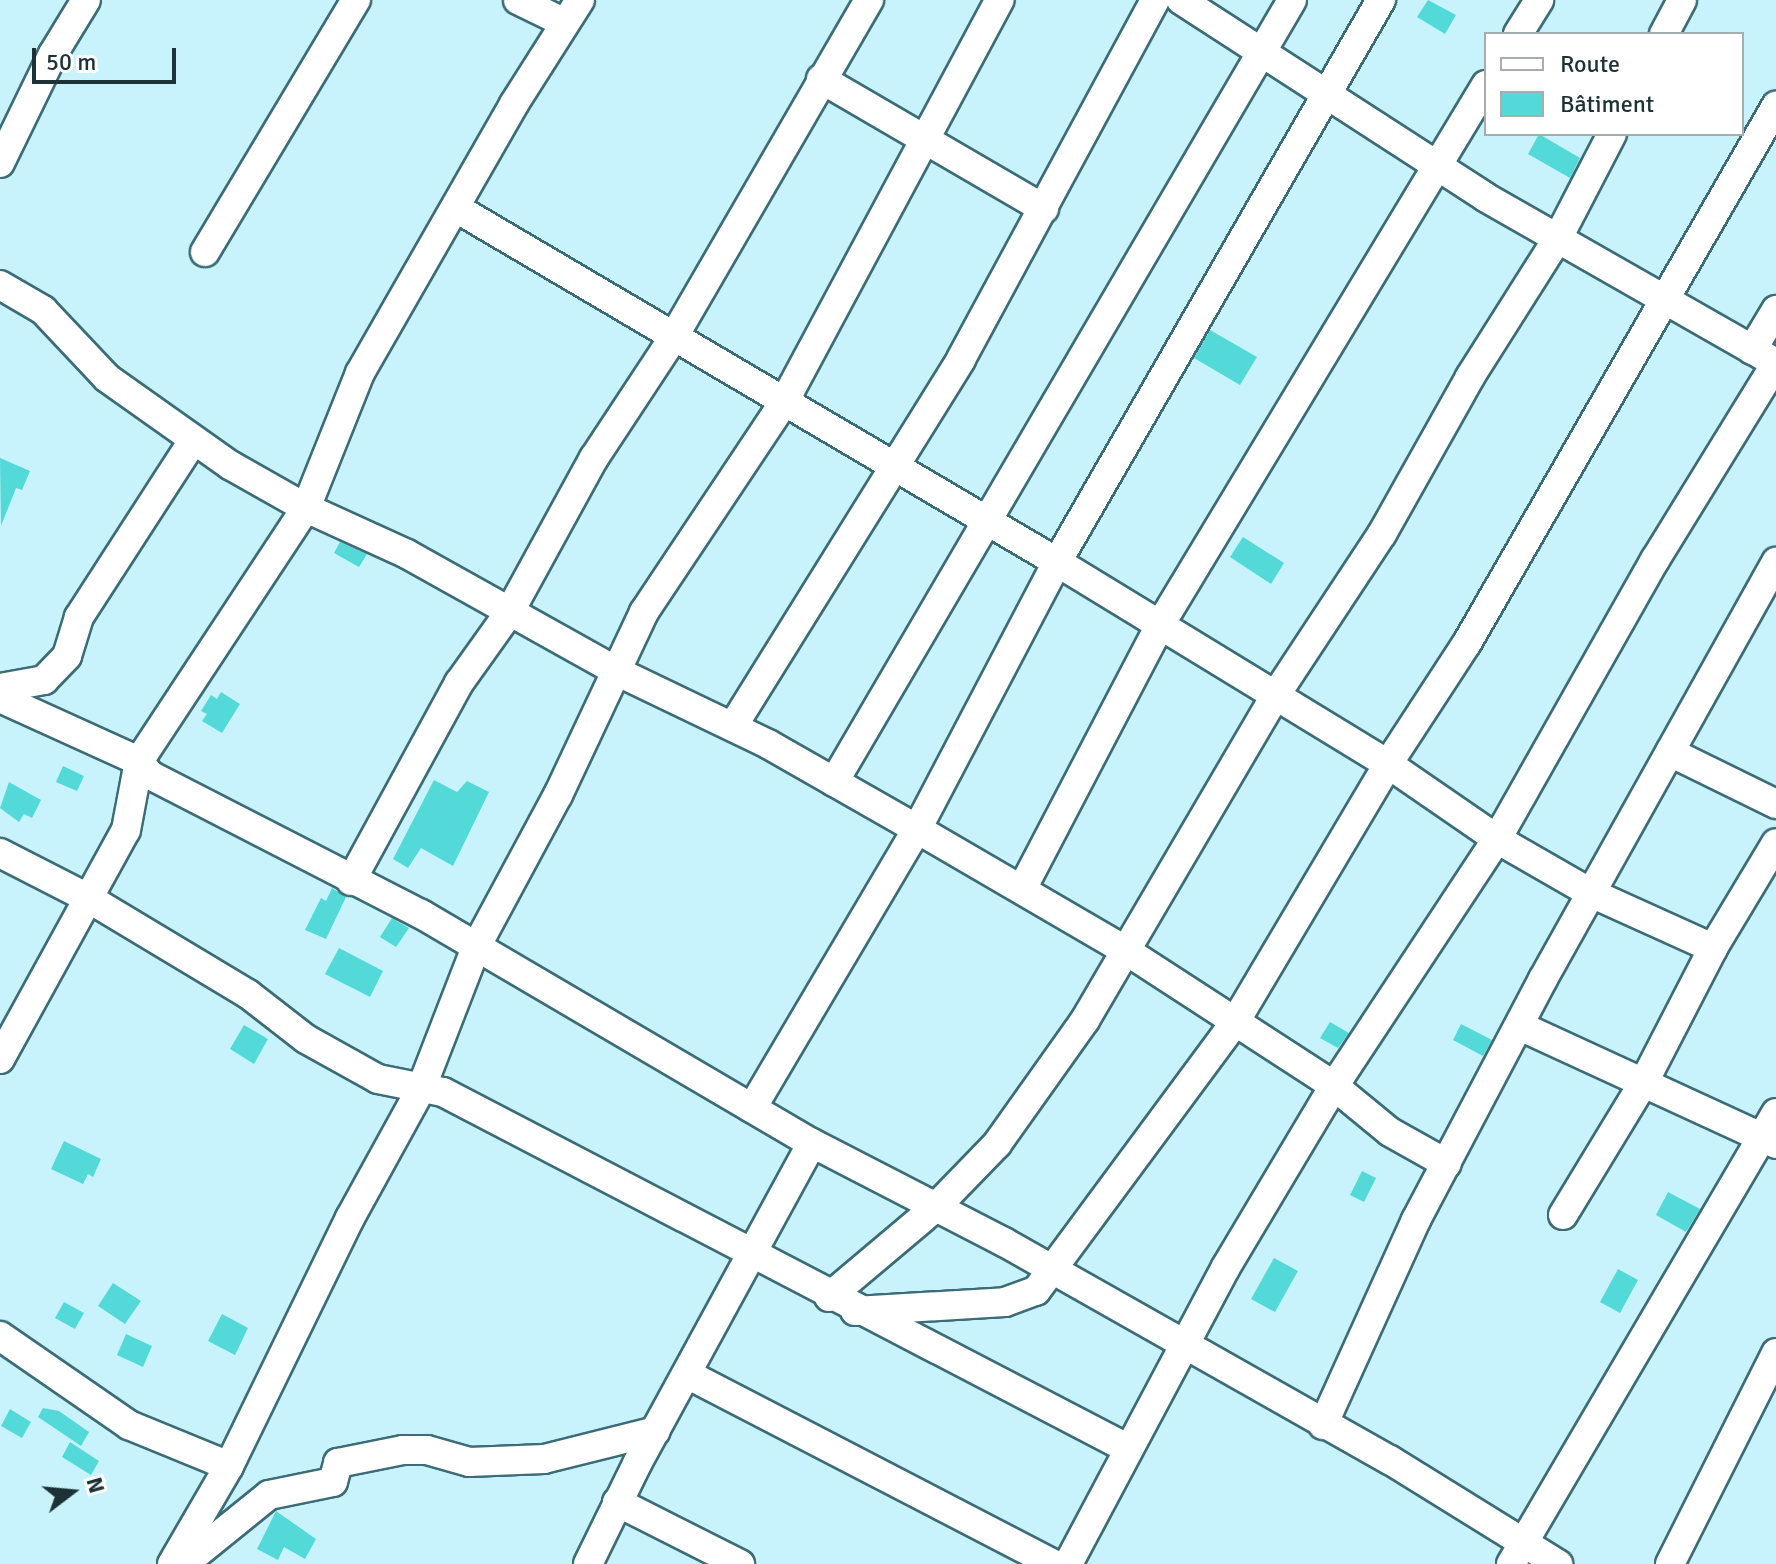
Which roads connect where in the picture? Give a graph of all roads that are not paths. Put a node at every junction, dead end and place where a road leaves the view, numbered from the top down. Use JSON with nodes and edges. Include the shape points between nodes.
{"nodes":[{"id":1,"x":86,"y":0,"type":"edge"},
{"id":2,"x":356,"y":0,"type":"edge"},
{"id":3,"x":518,"y":0,"type":"edge"},
{"id":4,"x":869,"y":0,"type":"edge"},
{"id":5,"x":1000,"y":0,"type":"edge"},
{"id":6,"x":1155,"y":0,"type":"edge"},
{"id":7,"x":1181,"y":0,"type":"edge"},
{"id":8,"x":1292,"y":0,"type":"edge"},
{"id":9,"x":1381,"y":0,"type":"edge"},
{"id":10,"x":1539,"y":0,"type":"edge"},
{"id":11,"x":1682,"y":0,"type":"edge"},
{"id":12,"x":572,"y":12,"type":"edge"},
{"id":13,"x":1519,"y":32,"type":"edge"},
{"id":14,"x":1665,"y":32,"type":"edge"},
{"id":15,"x":1260,"y":48,"type":"junction"},
{"id":16,"x":821,"y":79,"type":"junction"},
{"id":17,"x":1484,"y":88,"type":"edge"},
{"id":18,"x":1323,"y":93,"type":"junction"},
{"id":19,"x":1776,"y":106,"type":"edge"},
{"id":20,"x":1611,"y":136,"type":"edge"},
{"id":21,"x":928,"y":138,"type":"junction"},
{"id":22,"x":1437,"y":162,"type":"junction"},
{"id":23,"x":0,"y":163,"type":"edge"},
{"id":24,"x":456,"y":208,"type":"junction"},
{"id":25,"x":1044,"y":209,"type":"junction"},
{"id":26,"x":1558,"y":238,"type":"junction"},
{"id":27,"x":205,"y":252,"type":"dead end"},
{"id":28,"x":0,"y":285,"type":"edge"},
{"id":29,"x":1666,"y":298,"type":"junction"},
{"id":30,"x":1776,"y":310,"type":"edge"},
{"id":31,"x":673,"y":338,"type":"junction"},
{"id":32,"x":1768,"y":359,"type":"edge"},
{"id":33,"x":784,"y":402,"type":"junction"},
{"id":34,"x":193,"y":441,"type":"junction"},
{"id":35,"x":893,"y":467,"type":"junction"},
{"id":36,"x":306,"y":508,"type":"junction"},
{"id":37,"x":987,"y":522,"type":"junction"},
{"id":38,"x":1057,"y":562,"type":"junction"},
{"id":39,"x":1776,"y":562,"type":"edge"},
{"id":40,"x":509,"y":613,"type":"junction"},
{"id":41,"x":1160,"y":625,"type":"junction"},
{"id":42,"x":618,"y":672,"type":"junction"},
{"id":43,"x":0,"y":688,"type":"edge"},
{"id":44,"x":1275,"y":696,"type":"junction"},
{"id":45,"x":0,"y":698,"type":"edge"},
{"id":46,"x":733,"y":726,"type":"junction"},
{"id":47,"x":1670,"y":752,"type":"junction"},
{"id":48,"x":139,"y":761,"type":"junction"},
{"id":49,"x":1388,"y":764,"type":"junction"},
{"id":50,"x":834,"y":782,"type":"junction"},
{"id":51,"x":1776,"y":804,"type":"edge"},
{"id":52,"x":917,"y":829,"type":"junction"},
{"id":53,"x":1497,"y":839,"type":"junction"},
{"id":54,"x":1776,"y":843,"type":"edge"},
{"id":55,"x":0,"y":853,"type":"edge"},
{"id":56,"x":351,"y":881,"type":"junction"},
{"id":57,"x":1022,"y":889,"type":"junction"},
{"id":58,"x":1591,"y":893,"type":"junction"},
{"id":59,"x":88,"y":898,"type":"junction"},
{"id":60,"x":476,"y":947,"type":"junction"},
{"id":61,"x":1713,"y":948,"type":"junction"},
{"id":62,"x":1128,"y":952,"type":"junction"},
{"id":63,"x":1235,"y":1022,"type":"junction"},
{"id":64,"x":1522,"y":1027,"type":"junction"},
{"id":65,"x":0,"y":1059,"type":"edge"},
{"id":66,"x":1645,"y":1080,"type":"junction"},
{"id":67,"x":1334,"y":1086,"type":"junction"},
{"id":68,"x":421,"y":1089,"type":"junction"},
{"id":69,"x":752,"y":1108,"type":"junction"},
{"id":70,"x":1771,"y":1131,"type":"edge"},
{"id":71,"x":812,"y":1143,"type":"junction"},
{"id":72,"x":1447,"y":1164,"type":"junction"},
{"id":73,"x":936,"y":1207,"type":"junction"},
{"id":74,"x":1563,"y":1215,"type":"dead end"},
{"id":75,"x":755,"y":1253,"type":"junction"},
{"id":76,"x":1052,"y":1270,"type":"junction"},
{"id":77,"x":829,"y":1297,"type":"junction"},
{"id":78,"x":855,"y":1311,"type":"junction"},
{"id":79,"x":0,"y":1336,"type":"edge"},
{"id":80,"x":1180,"y":1345,"type":"junction"},
{"id":81,"x":1776,"y":1353,"type":"edge"},
{"id":82,"x":687,"y":1374,"type":"junction"},
{"id":83,"x":1323,"y":1425,"type":"junction"},
{"id":84,"x":656,"y":1431,"type":"junction"},
{"id":85,"x":1127,"y":1448,"type":"junction"},
{"id":86,"x":229,"y":1466,"type":"junction"},
{"id":87,"x":617,"y":1502,"type":"junction"},
{"id":88,"x":1517,"y":1552,"type":"edge"},
{"id":89,"x":173,"y":1564,"type":"edge"},
{"id":90,"x":588,"y":1564,"type":"edge"},
{"id":91,"x":740,"y":1564,"type":"edge"},
{"id":92,"x":1053,"y":1564,"type":"edge"},
{"id":93,"x":1068,"y":1564,"type":"edge"},
{"id":94,"x":1558,"y":1564,"type":"edge"},
{"id":95,"x":1670,"y":1564,"type":"edge"}],
"edges":[{"from":1,"to":23,"type":"street"},
{"from":2,"to":27,"type":"street"},
{"from":3,"to":12,"type":"street"},
{"from":4,"to":16,"type":"street"},
{"from":5,"to":21,"type":"street"},
{"from":6,"to":25,"type":"street"},
{"from":7,"to":15,"type":"street"},
{"from":8,"to":15,"type":"street"},
{"from":9,"to":18,"type":"street"},
{"from":10,"to":13,"type":"street"},
{"from":11,"to":14,"type":"street"},
{"from":12,"to":24,"type":"street"},
{"from":15,"to":18,"type":"street"},
{"from":15,"to":37,"type":"street"},
{"from":16,"to":21,"type":"street"},
{"from":16,"to":31,"type":"street"},
{"from":17,"to":22,"type":"street"},
{"from":18,"to":22,"type":"street"},
{"from":18,"to":38,"type":"street"},
{"from":19,"to":29,"type":"street"},
{"from":20,"to":26,"type":"street"},
{"from":21,"to":25,"type":"street"},
{"from":21,"to":33,"type":"street"},
{"from":22,"to":26,"type":"street"},
{"from":22,"to":41,"type":"street"},
{"from":24,"to":31,"type":"street"},
{"from":24,"to":36,"type":"street","via":[[360,373]]},
{"from":25,"to":35,"type":"street"},
{"from":26,"to":29,"type":"street"},
{"from":26,"to":44,"type":"street","via":[[1470,377],[1382,534]]},
{"from":28,"to":34,"type":"street","via":[[43,310],[107,378]]},
{"from":29,"to":32,"type":"street"},
{"from":29,"to":49,"type":"street","via":[[1467,643]]},
{"from":30,"to":32,"type":"street"},
{"from":31,"to":33,"type":"street"},
{"from":31,"to":40,"type":"street","via":[[594,458]]},
{"from":32,"to":53,"type":"street"},
{"from":33,"to":35,"type":"street"},
{"from":33,"to":42,"type":"street","via":[[657,589]]},
{"from":34,"to":36,"type":"street"},
{"from":34,"to":43,"type":"street","via":[[79,617],[67,656],[44,680]]},
{"from":35,"to":37,"type":"street"},
{"from":35,"to":46,"type":"street"},
{"from":36,"to":40,"type":"street","via":[[407,554]]},
{"from":36,"to":48,"type":"street"},
{"from":37,"to":38,"type":"street"},
{"from":37,"to":50,"type":"street"},
{"from":38,"to":41,"type":"street"},
{"from":38,"to":52,"type":"street"},
{"from":39,"to":47,"type":"street"},
{"from":40,"to":42,"type":"street"},
{"from":40,"to":56,"type":"street","via":[[459,683]]},
{"from":41,"to":44,"type":"street"},
{"from":41,"to":57,"type":"street"},
{"from":42,"to":46,"type":"street"},
{"from":42,"to":60,"type":"street"},
{"from":44,"to":49,"type":"street"},
{"from":44,"to":62,"type":"street"},
{"from":45,"to":48,"type":"street"},
{"from":46,"to":50,"type":"street"},
{"from":47,"to":51,"type":"street"},
{"from":47,"to":58,"type":"street"},
{"from":48,"to":56,"type":"street","via":[[150,775]]},
{"from":48,"to":59,"type":"street","via":[[126,830]]},
{"from":49,"to":53,"type":"street"},
{"from":49,"to":63,"type":"street"},
{"from":50,"to":52,"type":"street"},
{"from":52,"to":57,"type":"street"},
{"from":52,"to":69,"type":"street"},
{"from":53,"to":58,"type":"street"},
{"from":53,"to":67,"type":"street"},
{"from":54,"to":61,"type":"street"},
{"from":55,"to":59,"type":"street"},
{"from":56,"to":60,"type":"street"},
{"from":57,"to":62,"type":"street"},
{"from":58,"to":61,"type":"street"},
{"from":58,"to":64,"type":"street"},
{"from":59,"to":65,"type":"street"},
{"from":59,"to":68,"type":"street","via":[[248,994],[317,1045],[378,1079]]},
{"from":60,"to":68,"type":"street"},
{"from":60,"to":69,"type":"street"},
{"from":61,"to":66,"type":"street"},
{"from":62,"to":63,"type":"street"},
{"from":62,"to":73,"type":"street","via":[[1014,1123]]},
{"from":63,"to":67,"type":"street"},
{"from":63,"to":76,"type":"street"},
{"from":64,"to":66,"type":"street"},
{"from":64,"to":72,"type":"street"},
{"from":66,"to":70,"type":"street"},
{"from":66,"to":74,"type":"street"},
{"from":67,"to":72,"type":"street","via":[[1390,1132]]},
{"from":67,"to":80,"type":"street"},
{"from":68,"to":75,"type":"street","via":[[456,1098]]},
{"from":68,"to":86,"type":"street","via":[[350,1218]]},
{"from":69,"to":71,"type":"street"},
{"from":70,"to":88,"type":"street"},
{"from":71,"to":73,"type":"street"},
{"from":71,"to":75,"type":"street"},
{"from":72,"to":83,"type":"street"},
{"from":73,"to":76,"type":"street"},
{"from":73,"to":77,"type":"street"},
{"from":75,"to":77,"type":"street"},
{"from":75,"to":82,"type":"street"},
{"from":76,"to":78,"type":"street","via":[[1036,1291],[1005,1302]]},
{"from":76,"to":80,"type":"street"},
{"from":77,"to":78,"type":"street"},
{"from":78,"to":85,"type":"street"},
{"from":79,"to":86,"type":"street","via":[[129,1425]]},
{"from":80,"to":83,"type":"street"},
{"from":80,"to":85,"type":"street"},
{"from":81,"to":95,"type":"street"},
{"from":82,"to":84,"type":"street"},
{"from":82,"to":92,"type":"street"},
{"from":83,"to":88,"type":"street"},
{"from":84,"to":87,"type":"street"},
{"from":84,"to":89,"type":"street","via":[[544,1459],[469,1462],[427,1450],[403,1450],[338,1463],[333,1482],[269,1495],[196,1554],[179,1557]]},
{"from":85,"to":93,"type":"street"},
{"from":86,"to":89,"type":"street"},
{"from":87,"to":90,"type":"street"},
{"from":87,"to":91,"type":"street"},
{"from":88,"to":94,"type":"street"}]}
